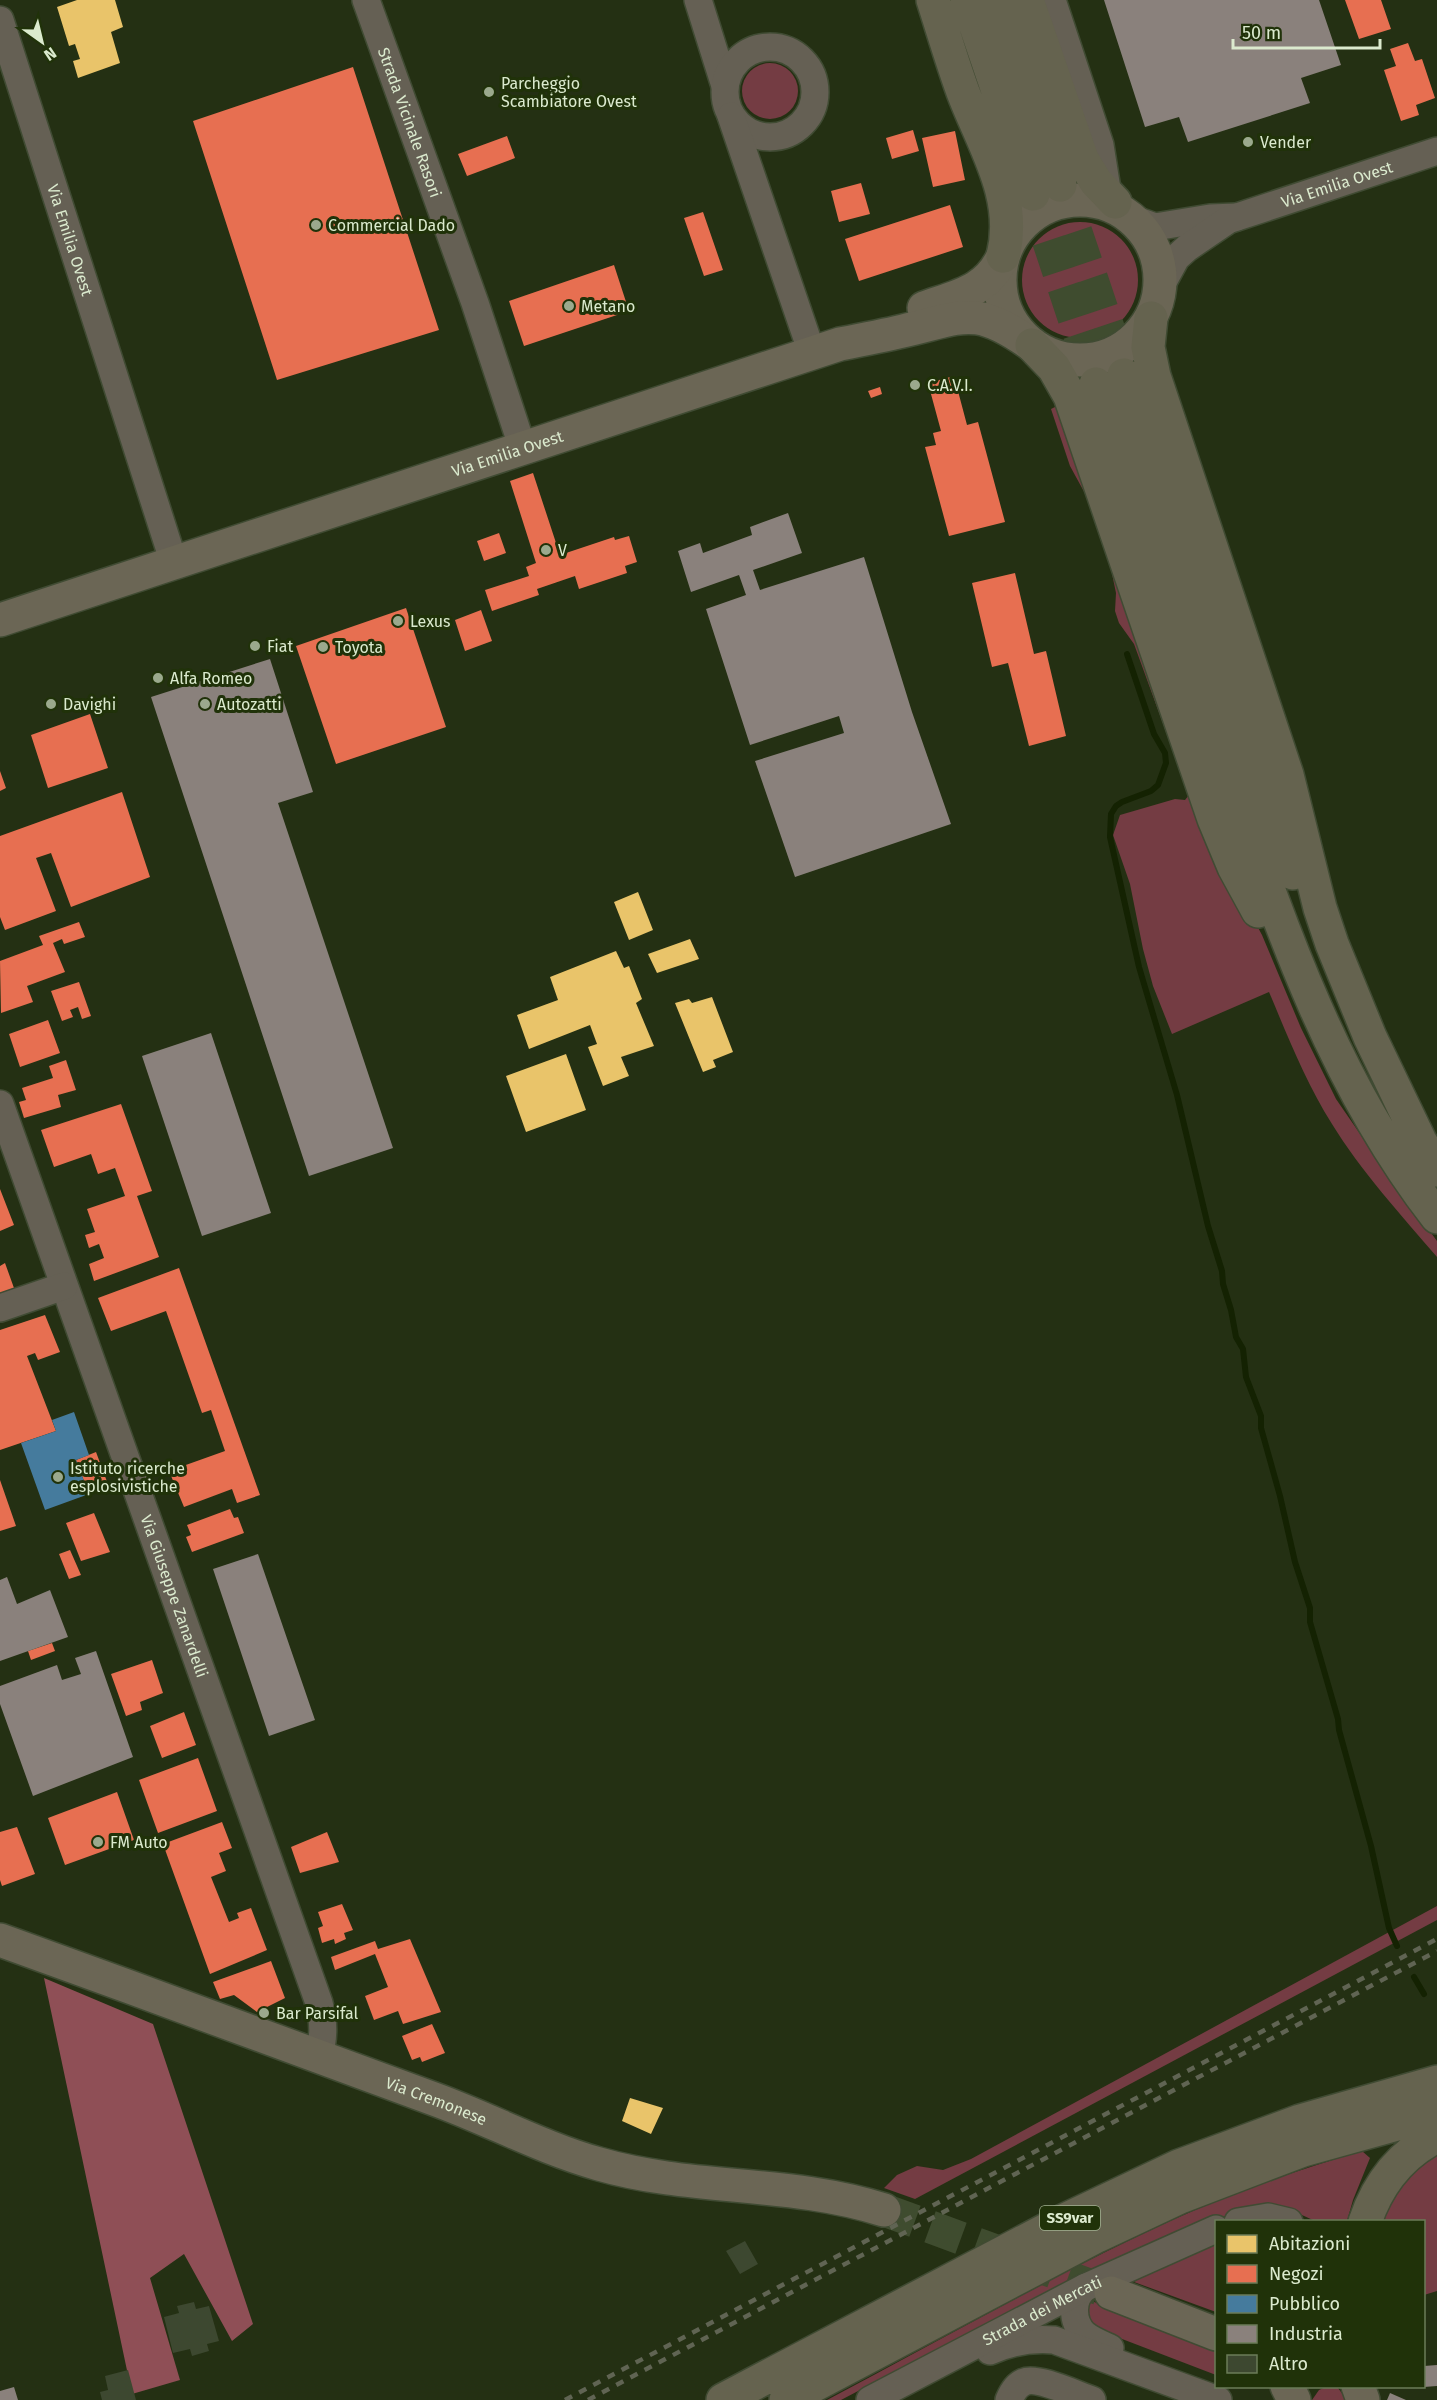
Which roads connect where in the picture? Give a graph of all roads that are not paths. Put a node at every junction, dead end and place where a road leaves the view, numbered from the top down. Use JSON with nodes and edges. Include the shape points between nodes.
{"nodes":[{"id":1,"x":366,"y":0,"type":"edge"},
{"id":2,"x":698,"y":0,"type":"edge"},
{"id":3,"x":933,"y":0,"type":"edge"},
{"id":4,"x":967,"y":0,"type":"edge"},
{"id":5,"x":998,"y":0,"type":"edge"},
{"id":6,"x":1027,"y":0,"type":"edge"},
{"id":7,"x":1052,"y":0,"type":"edge"},
{"id":8,"x":0,"y":20,"type":"edge"},
{"id":9,"x":725,"y":86,"type":"junction"},
{"id":10,"x":731,"y":115,"type":"junction"},
{"id":11,"x":782,"y":135,"type":"junction"},
{"id":12,"x":1437,"y":152,"type":"edge"},
{"id":13,"x":756,"y":185,"type":"junction"},
{"id":14,"x":1122,"y":209,"type":"junction"},
{"id":15,"x":1236,"y":217,"type":"junction"},
{"id":16,"x":1003,"y":256,"type":"junction"},
{"id":17,"x":1155,"y":306,"type":"junction"},
{"id":18,"x":1032,"y":345,"type":"junction"},
{"id":19,"x":826,"y":349,"type":"junction"},
{"id":20,"x":524,"y":449,"type":"junction"},
{"id":21,"x":174,"y":563,"type":"junction"},
{"id":22,"x":0,"y":620,"type":"edge"},
{"id":23,"x":0,"y":1104,"type":"edge"},
{"id":24,"x":1387,"y":1147,"type":"junction"},
{"id":25,"x":1437,"y":1171,"type":"edge"},
{"id":26,"x":1437,"y":1217,"type":"edge"},
{"id":27,"x":64,"y":1286,"type":"junction"},
{"id":28,"x":0,"y":1308,"type":"edge"},
{"id":29,"x":0,"y":1940,"type":"edge"},
{"id":30,"x":319,"y":2057,"type":"junction"},
{"id":31,"x":1437,"y":2068,"type":"edge"},
{"id":32,"x":1437,"y":2082,"type":"edge"},
{"id":33,"x":1344,"y":2107,"type":"junction"},
{"id":34,"x":1437,"y":2113,"type":"edge"},
{"id":35,"x":1437,"y":2136,"type":"edge"},
{"id":36,"x":884,"y":2210,"type":"tunnel mouth"},
{"id":37,"x":1250,"y":2220,"type":"edge"},
{"id":38,"x":1281,"y":2220,"type":"edge"},
{"id":39,"x":1366,"y":2220,"type":"edge"},
{"id":40,"x":1215,"y":2230,"type":"edge"},
{"id":41,"x":1098,"y":2290,"type":"junction"},
{"id":42,"x":1215,"y":2334,"type":"edge"},
{"id":43,"x":1166,"y":2391,"type":"edge"},
{"id":44,"x":1214,"y":2398,"type":"edge"},
{"id":45,"x":723,"y":2400,"type":"edge"},
{"id":46,"x":786,"y":2400,"type":"edge"},
{"id":47,"x":870,"y":2400,"type":"edge"},
{"id":48,"x":895,"y":2400,"type":"edge"},
{"id":49,"x":1009,"y":2400,"type":"edge"},
{"id":50,"x":1092,"y":2400,"type":"edge"}],
"edges":[{"from":1,"to":20,"type":"street","name":"Strada Vicinale Rasori"},
{"from":2,"to":9,"type":"street"},
{"from":3,"to":16,"type":"highway","via":[[1002,192],[1007,225]]},
{"from":4,"to":5,"type":"highway","via":[[1047,190]]},
{"from":6,"to":14,"type":"highway","via":[[1082,159]]},
{"from":7,"to":14,"type":"street","via":[[1100,145],[1107,189]]},
{"from":8,"to":21,"type":"street","name":"Via Emilia Ovest"},
{"from":9,"to":10,"type":"street"},
{"from":9,"to":11,"type":"street","via":[[738,60],[751,51],[779,48],[805,63],[815,91],[813,105],[806,119]]},
{"from":10,"to":11,"type":"street","via":[[753,134]]},
{"from":10,"to":13,"type":"street"},
{"from":11,"to":13,"type":"street","via":[[760,163]]},
{"from":12,"to":15,"type":"street","name":"Via Emilia Ovest"},
{"from":13,"to":19,"type":"street","via":[[792,296]]},
{"from":14,"to":15,"type":"street","name":"Via Emilia Ovest","via":[[1144,225],[1155,227]]},
{"from":14,"to":16,"type":"main road","name":"Via Emilia Ovest","via":[[1093,201],[1056,204],[1023,223]]},
{"from":14,"to":17,"type":"main road","name":"Via Emilia Ovest","via":[[1146,234],[1157,256],[1161,282]]},
{"from":15,"to":17,"type":"street","name":"Via Emilia Ovest","via":[[1181,253],[1168,271]]},
{"from":16,"to":18,"type":"main road","name":"Via Emilia Ovest","via":[[999,280],[1003,305],[1014,327]]},
{"from":16,"to":19,"type":"main road","name":"Via Emilia Ovest","via":[[991,277],[978,287]]},
{"from":17,"to":18,"type":"main road","name":"Via Emilia Ovest","via":[[1144,329],[1126,346],[1097,359],[1066,360]]},
{"from":17,"to":25,"type":"highway","via":[[1148,347],[1154,376],[1287,775],[1326,927],[1365,1027]]},
{"from":18,"to":19,"type":"main road","name":"Via Emilia Ovest","via":[[996,323],[970,316]]},
{"from":18,"to":24,"type":"highway","via":[[1054,368],[1074,406],[1224,843],[1333,1076],[1353,1108]]},
{"from":19,"to":20,"type":"main road","name":"Via Emilia Ovest"},
{"from":20,"to":21,"type":"main road","name":"Via Emilia Ovest"},
{"from":21,"to":22,"type":"main road","name":"Via Emilia Ovest"},
{"from":23,"to":27,"type":"street","name":"Via Giuseppe Zanardelli"},
{"from":24,"to":25,"type":"highway","via":[[1316,1012],[1241,814],[1110,380],[1325,959],[1381,1081]]},
{"from":24,"to":26,"type":"highway"},
{"from":27,"to":28,"type":"street"},
{"from":27,"to":30,"type":"street","name":"Via Giuseppe Zanardelli","via":[[319,2003],[324,2022]]},
{"from":29,"to":30,"type":"main road","name":"Via Cremonese"},
{"from":30,"to":36,"type":"main road","name":"Via Cremonese","via":[[599,2164],[650,2176],[818,2194]]},
{"from":31,"to":33,"type":"highway"},
{"from":32,"to":33,"type":"highway","number":"SS9var"},
{"from":33,"to":45,"type":"highway","number":"SS9var","via":[[1239,2142],[1141,2183]]},
{"from":34,"to":46,"type":"highway","number":"SS9var","via":[[1295,2153],[1180,2197],[1087,2241]]},
{"from":35,"to":39,"type":"highway","via":[[1393,2169]]},
{"from":37,"to":38,"type":"street"},
{"from":40,"to":41,"type":"street","name":"Strada dei Mercati"},
{"from":41,"to":42,"type":"main road"},
{"from":41,"to":44,"type":"street","via":[[1077,2295],[1077,2322],[1088,2337]]},
{"from":41,"to":47,"type":"street","name":"Strada dei Mercati"},
{"from":43,"to":44,"type":"street","name":"Strada dei Mercati"},
{"from":43,"to":48,"type":"street","name":"Strada dei Mercati","via":[[1064,2343],[1037,2339],[994,2349]]},
{"from":49,"to":50,"type":"street","via":[[1020,2384],[1035,2381]]}]}
